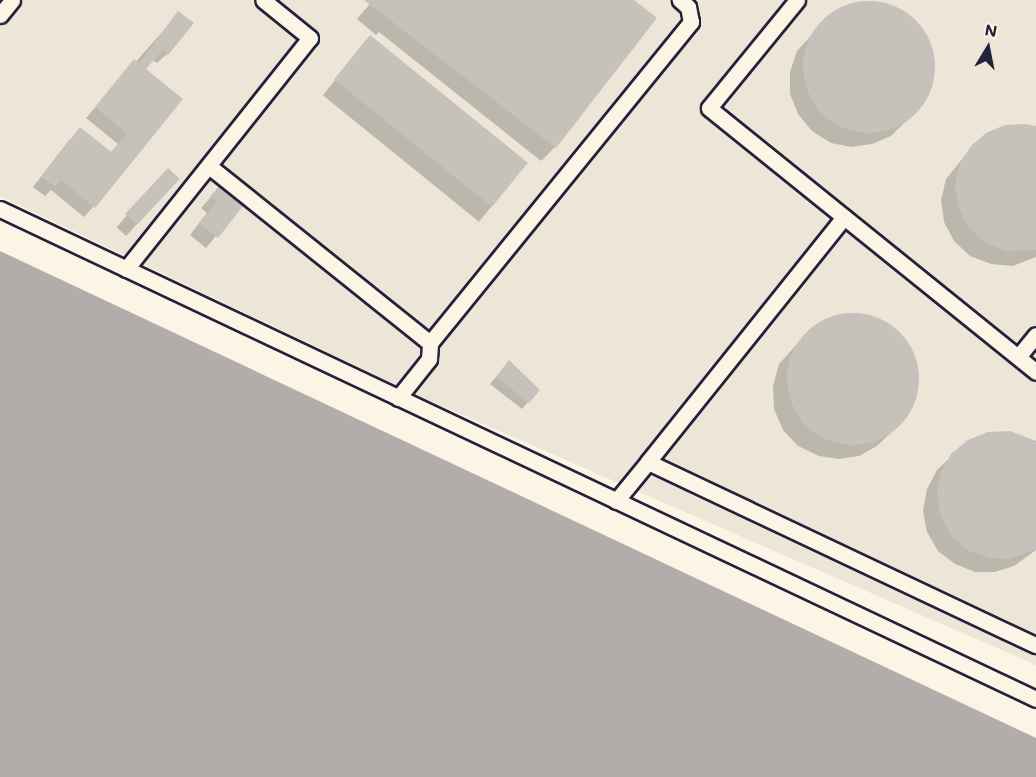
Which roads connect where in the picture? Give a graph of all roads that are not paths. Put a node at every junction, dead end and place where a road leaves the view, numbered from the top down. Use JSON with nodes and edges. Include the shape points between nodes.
{"nodes":[{"id":1,"x":12,"y":0,"type":"edge"},
{"id":2,"x":263,"y":0,"type":"edge"},
{"id":3,"x":681,"y":0,"type":"edge"},
{"id":4,"x":797,"y":0,"type":"edge"},
{"id":5,"x":0,"y":15,"type":"edge"},
{"id":6,"x":209,"y":166,"type":"junction"},
{"id":7,"x":0,"y":209,"type":"edge"},
{"id":8,"x":844,"y":217,"type":"junction"},
{"id":9,"x":126,"y":269,"type":"junction"},
{"id":10,"x":1036,"y":335,"type":"edge"},
{"id":11,"x":430,"y":343,"type":"junction"},
{"id":12,"x":1018,"y":357,"type":"junction"},
{"id":13,"x":1036,"y":372,"type":"edge"},
{"id":14,"x":398,"y":398,"type":"junction"},
{"id":15,"x":648,"y":462,"type":"junction"},
{"id":16,"x":616,"y":501,"type":"junction"},
{"id":17,"x":1036,"y":645,"type":"edge"},
{"id":18,"x":1036,"y":699,"type":"edge"}],
"edges":[{"from":1,"to":5,"type":"lane"},
{"from":2,"to":6,"type":"lane","via":[[310,38]]},
{"from":3,"to":11,"type":"lane","via":[[688,7],[691,22]]},
{"from":4,"to":8,"type":"lane","via":[[709,108]]},
{"from":6,"to":9,"type":"lane"},
{"from":6,"to":11,"type":"lane"},
{"from":7,"to":9,"type":"lane"},
{"from":8,"to":12,"type":"lane"},
{"from":8,"to":15,"type":"lane"},
{"from":9,"to":14,"type":"lane"},
{"from":10,"to":12,"type":"lane"},
{"from":11,"to":14,"type":"lane","via":[[429,359]]},
{"from":12,"to":13,"type":"lane"},
{"from":14,"to":16,"type":"lane"},
{"from":15,"to":16,"type":"lane"},
{"from":15,"to":17,"type":"lane"},
{"from":16,"to":18,"type":"lane"}]}
